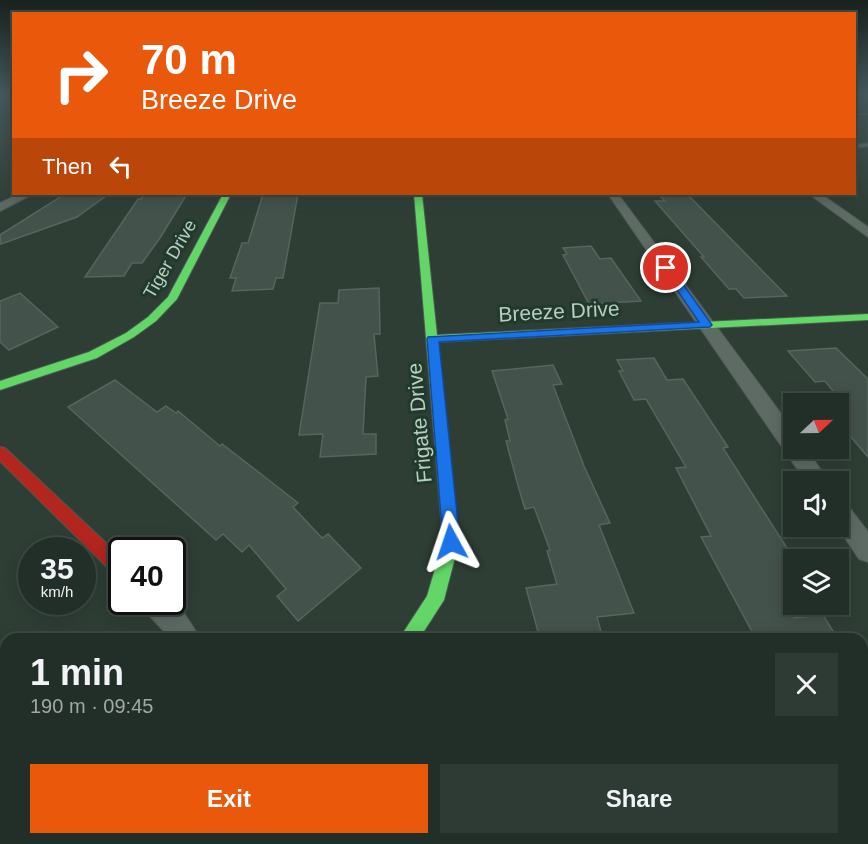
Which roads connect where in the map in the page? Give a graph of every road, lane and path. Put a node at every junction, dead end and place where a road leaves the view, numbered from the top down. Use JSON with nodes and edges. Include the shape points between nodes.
{"nodes":[{"id":1,"x":25,"y":195,"type":"edge"},
{"id":2,"x":226,"y":195,"type":"edge"},
{"id":3,"x":418,"y":195,"type":"edge"},
{"id":4,"x":614,"y":195,"type":"edge"},
{"id":5,"x":815,"y":195,"type":"edge"},
{"id":6,"x":0,"y":207,"type":"edge"},
{"id":7,"x":868,"y":233,"type":"edge"},
{"id":8,"x":868,"y":317,"type":"edge"},
{"id":9,"x":706,"y":325,"type":"junction"},
{"id":10,"x":432,"y":339,"type":"junction"},
{"id":11,"x":0,"y":386,"type":"edge"},
{"id":12,"x":783,"y":433,"type":"edge"},
{"id":13,"x":0,"y":452,"type":"edge"},
{"id":14,"x":849,"y":525,"type":"edge"},
{"id":15,"x":868,"y":551,"type":"edge"},
{"id":16,"x":108,"y":556,"type":"edge"},
{"id":17,"x":168,"y":615,"type":"edge"},
{"id":18,"x":183,"y":633,"type":"edge"},
{"id":19,"x":412,"y":633,"type":"edge"}],
"edges":[{"from":1,"to":6,"type":"street"},
{"from":2,"to":11,"type":"street","name":"Tiger Drive","via":[[172,298],[143,327],[80,360]]},
{"from":3,"to":10,"type":"street","name":"Frigate Drive"},
{"from":4,"to":9,"type":"street"},
{"from":5,"to":7,"type":"street"},
{"from":8,"to":9,"type":"street","name":"Breeze Drive"},
{"from":9,"to":10,"type":"street","name":"Breeze Drive"},
{"from":9,"to":12,"type":"street"},
{"from":10,"to":19,"type":"street","name":"Frigate Drive","via":[[451,542],[435,600]]},
{"from":13,"to":16,"type":"street"},
{"from":14,"to":15,"type":"street"},
{"from":17,"to":18,"type":"street"}]}
